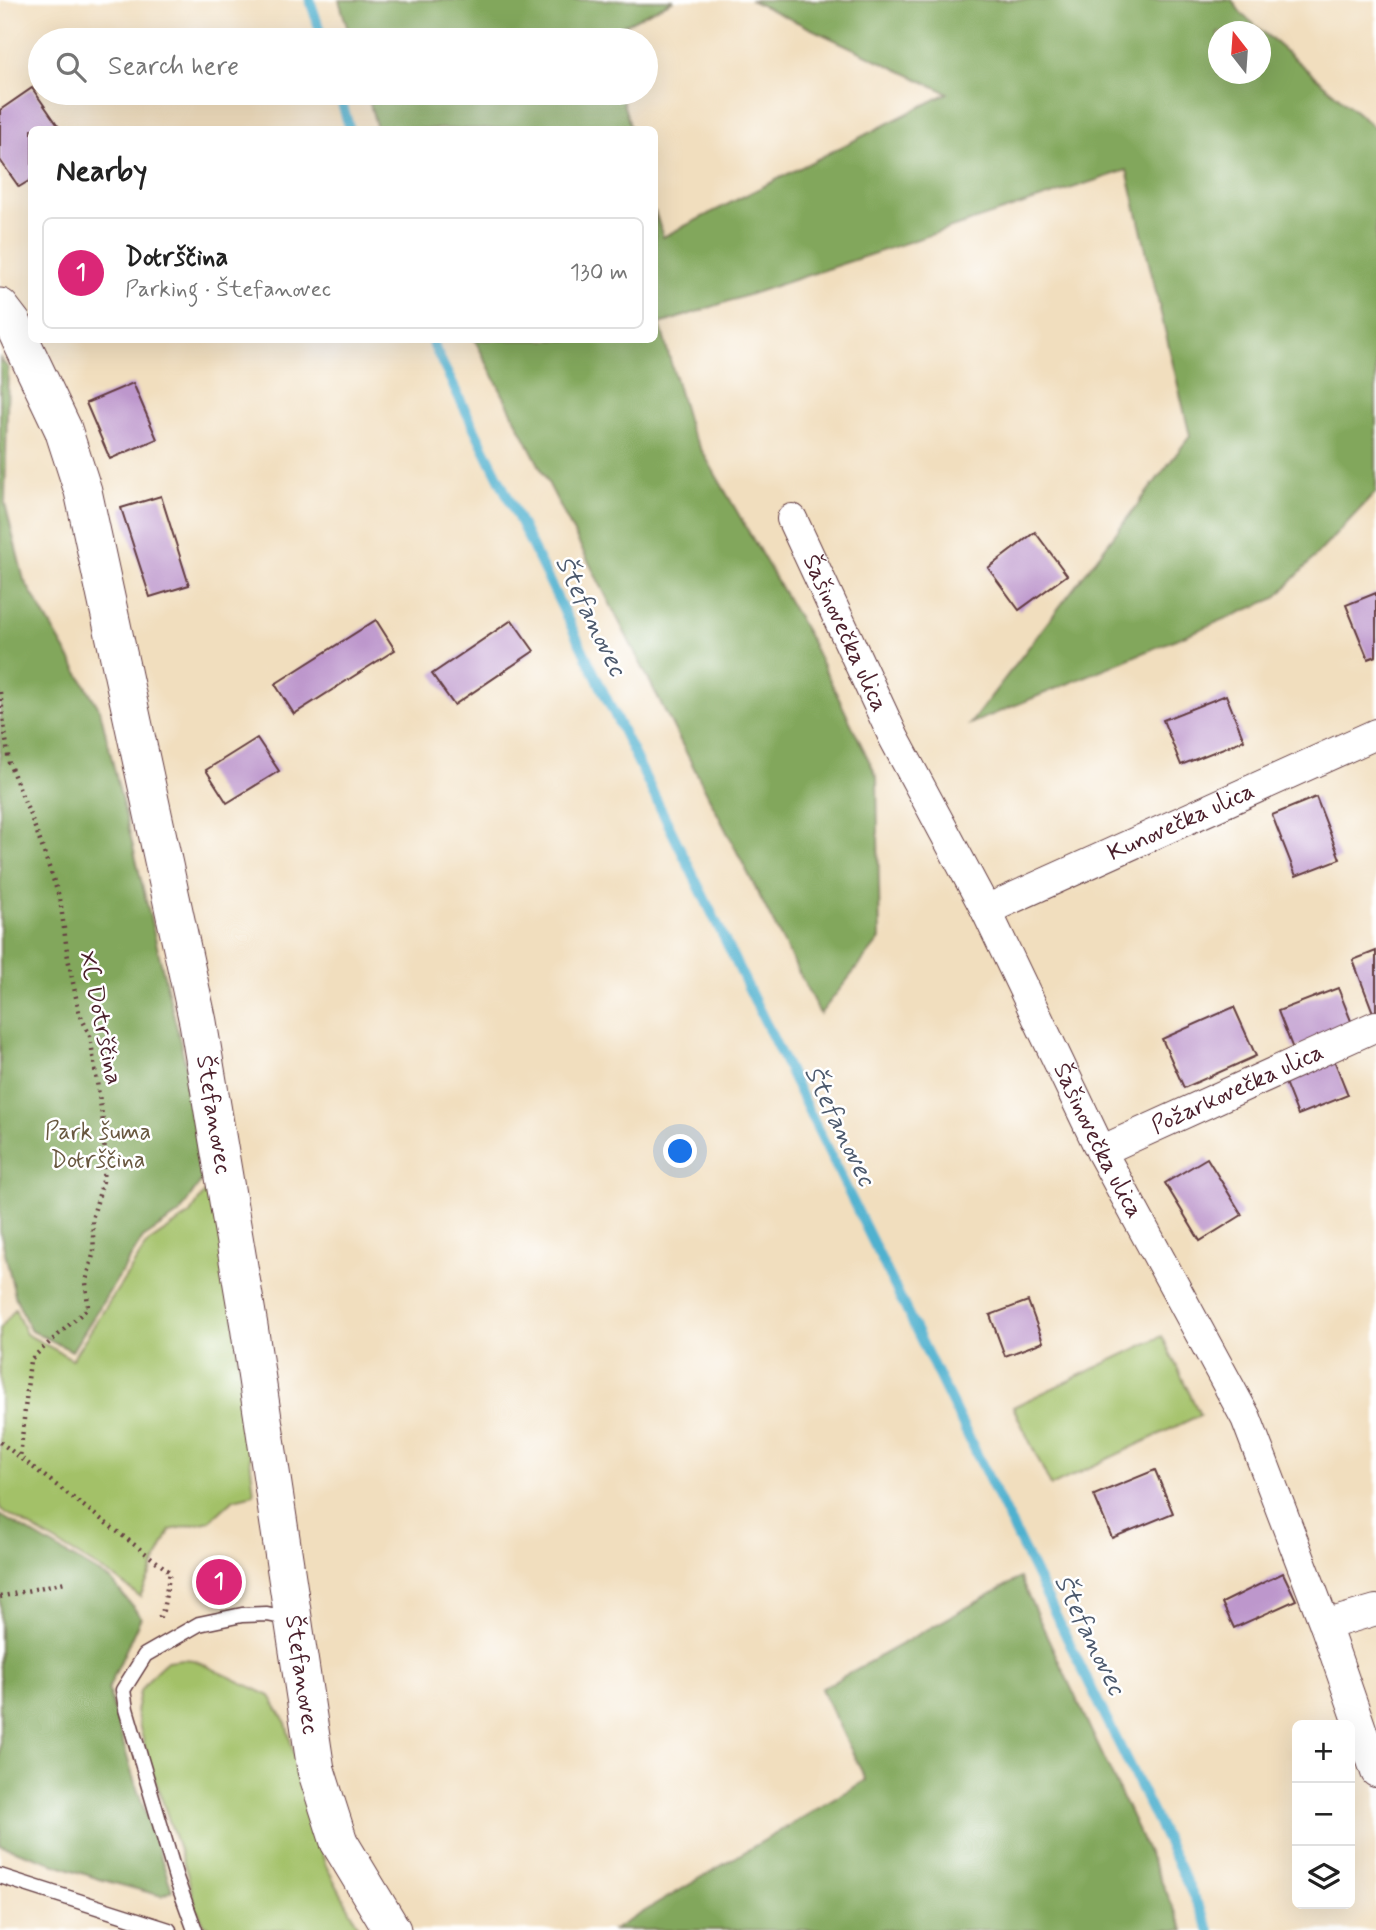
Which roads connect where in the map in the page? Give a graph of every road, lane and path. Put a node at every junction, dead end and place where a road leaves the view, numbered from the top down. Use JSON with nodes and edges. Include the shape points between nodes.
{"nodes":[{"id":1,"x":0,"y":307,"type":"edge"},
{"id":2,"x":792,"y":519,"type":"dead end"},
{"id":3,"x":0,"y":692,"type":"edge"},
{"id":4,"x":1376,"y":734,"type":"edge"},
{"id":5,"x":986,"y":910,"type":"junction"},
{"id":6,"x":1376,"y":1026,"type":"edge"},
{"id":7,"x":1101,"y":1151,"type":"junction"},
{"id":8,"x":0,"y":1442,"type":"edge"},
{"id":9,"x":20,"y":1458,"type":"junction"},
{"id":10,"x":65,"y":1582,"type":"dead end"},
{"id":11,"x":0,"y":1597,"type":"edge"},
{"id":12,"x":1376,"y":1610,"type":"edge"},
{"id":13,"x":292,"y":1619,"type":"junction"},
{"id":14,"x":1325,"y":1625,"type":"junction"},
{"id":15,"x":145,"y":1655,"type":"junction"},
{"id":16,"x":1376,"y":1772,"type":"edge"},
{"id":17,"x":0,"y":1876,"type":"edge"},
{"id":18,"x":169,"y":1930,"type":"edge"},
{"id":19,"x":195,"y":1930,"type":"edge"},
{"id":20,"x":392,"y":1930,"type":"edge"}],
"edges":[{"from":1,"to":13,"type":"street","name":"Štefanovec","via":[[13,324],[64,429],[104,582],[198,1022]]},
{"from":2,"to":5,"type":"street","name":"Šašinovečka ulica","via":[[894,738]]},
{"from":3,"to":9,"type":"path","name":"XC Dotrščina","via":[[9,763],[60,899],[79,1012],[90,1036],[105,1135],[103,1181],[92,1219],[88,1308],[30,1360]]},
{"from":4,"to":5,"type":"street","name":"Kunovečka ulica"},
{"from":5,"to":7,"type":"street","name":"Šašinovečka ulica"},
{"from":6,"to":7,"type":"street","name":"Požarkovečka ulica"},
{"from":7,"to":14,"type":"street","name":"Šašinovečka ulica","via":[[1246,1418]]},
{"from":8,"to":9,"type":"path"},
{"from":9,"to":15,"type":"path","via":[[170,1572],[163,1610]]},
{"from":10,"to":11,"type":"path"},
{"from":12,"to":14,"type":"street"},
{"from":13,"to":15,"type":"lane","via":[[242,1615],[199,1624]]},
{"from":13,"to":20,"type":"street","name":"Štefanovec","via":[[316,1770],[340,1842]]},
{"from":14,"to":16,"type":"street","name":"Šašinovečka ulica"},
{"from":15,"to":19,"type":"lane","via":[[123,1690],[126,1709]]},
{"from":17,"to":18,"type":"lane"}]}
